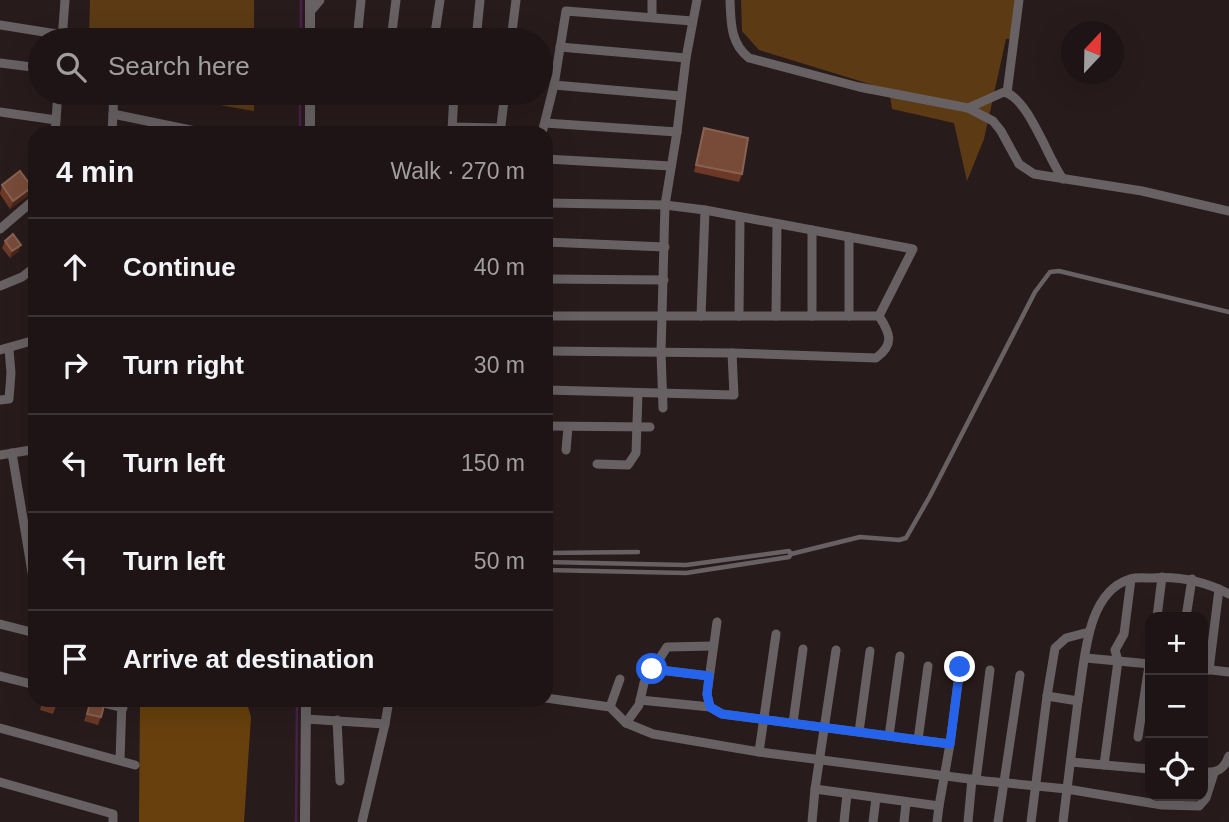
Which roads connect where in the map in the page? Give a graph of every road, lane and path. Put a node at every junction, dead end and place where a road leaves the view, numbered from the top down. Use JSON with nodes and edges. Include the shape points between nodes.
{"nodes":[{"id":1,"x":65,"y":0,"type":"edge"},
{"id":2,"x":310,"y":0,"type":"edge"},
{"id":3,"x":320,"y":0,"type":"edge"},
{"id":4,"x":361,"y":0,"type":"edge"},
{"id":5,"x":396,"y":0,"type":"edge"},
{"id":6,"x":440,"y":0,"type":"edge"},
{"id":7,"x":480,"y":0,"type":"edge"},
{"id":8,"x":516,"y":0,"type":"edge"},
{"id":9,"x":652,"y":0,"type":"edge"},
{"id":10,"x":697,"y":0,"type":"edge"},
{"id":11,"x":730,"y":0,"type":"edge"},
{"id":12,"x":1019,"y":0,"type":"edge"},
{"id":13,"x":310,"y":12,"type":"junction"},
{"id":14,"x":652,"y":18,"type":"junction"},
{"id":15,"x":692,"y":21,"type":"junction"},
{"id":16,"x":0,"y":25,"type":"edge"},
{"id":17,"x":63,"y":28,"type":"edge"},
{"id":18,"x":310,"y":28,"type":"edge"},
{"id":19,"x":358,"y":28,"type":"edge"},
{"id":20,"x":392,"y":28,"type":"edge"},
{"id":21,"x":436,"y":28,"type":"edge"},
{"id":22,"x":477,"y":28,"type":"edge"},
{"id":23,"x":512,"y":28,"type":"edge"},
{"id":24,"x":28,"y":31,"type":"edge"},
{"id":25,"x":560,"y":47,"type":"junction"},
{"id":26,"x":685,"y":58,"type":"junction"},
{"id":27,"x":0,"y":63,"type":"edge"},
{"id":28,"x":28,"y":66,"type":"edge"},
{"id":29,"x":554,"y":85,"type":"junction"},
{"id":30,"x":553,"y":89,"type":"edge"},
{"id":31,"x":1007,"y":93,"type":"junction"},
{"id":32,"x":681,"y":96,"type":"junction"},
{"id":33,"x":57,"y":105,"type":"edge"},
{"id":34,"x":113,"y":105,"type":"edge"},
{"id":35,"x":310,"y":105,"type":"edge"},
{"id":36,"x":453,"y":105,"type":"edge"},
{"id":37,"x":503,"y":105,"type":"edge"},
{"id":38,"x":549,"y":105,"type":"edge"},
{"id":39,"x":968,"y":108,"type":"junction"},
{"id":40,"x":0,"y":112,"type":"edge"},
{"id":41,"x":113,"y":114,"type":"junction"},
{"id":42,"x":56,"y":120,"type":"junction"},
{"id":43,"x":545,"y":122,"type":"junction"},
{"id":44,"x":56,"y":126,"type":"edge"},
{"id":45,"x":112,"y":126,"type":"edge"},
{"id":46,"x":171,"y":126,"type":"edge"},
{"id":47,"x":310,"y":126,"type":"edge"},
{"id":48,"x":452,"y":126,"type":"edge"},
{"id":49,"x":501,"y":126,"type":"edge"},
{"id":50,"x":544,"y":126,"type":"edge"},
{"id":51,"x":677,"y":132,"type":"junction"},
{"id":52,"x":553,"y":159,"type":"edge"},
{"id":53,"x":671,"y":166,"type":"junction"},
{"id":54,"x":1063,"y":179,"type":"junction"},
{"id":55,"x":553,"y":203,"type":"edge"},
{"id":56,"x":28,"y":205,"type":"edge"},
{"id":57,"x":665,"y":205,"type":"junction"},
{"id":58,"x":705,"y":210,"type":"junction"},
{"id":59,"x":1229,"y":211,"type":"edge"},
{"id":60,"x":740,"y":217,"type":"junction"},
{"id":61,"x":777,"y":223,"type":"junction"},
{"id":62,"x":0,"y":229,"type":"edge"},
{"id":63,"x":812,"y":230,"type":"junction"},
{"id":64,"x":849,"y":237,"type":"junction"},
{"id":65,"x":553,"y":242,"type":"edge"},
{"id":66,"x":665,"y":247,"type":"junction"},
{"id":67,"x":28,"y":272,"type":"edge"},
{"id":68,"x":553,"y":279,"type":"edge"},
{"id":69,"x":664,"y":280,"type":"junction"},
{"id":70,"x":0,"y":286,"type":"edge"},
{"id":71,"x":1229,"y":312,"type":"edge"},
{"id":72,"x":553,"y":316,"type":"edge"},
{"id":73,"x":701,"y":316,"type":"junction"},
{"id":74,"x":739,"y":316,"type":"junction"},
{"id":75,"x":776,"y":316,"type":"junction"},
{"id":76,"x":812,"y":316,"type":"junction"},
{"id":77,"x":849,"y":316,"type":"junction"},
{"id":78,"x":879,"y":316,"type":"junction"},
{"id":79,"x":662,"y":317,"type":"junction"},
{"id":80,"x":28,"y":342,"type":"edge"},
{"id":81,"x":5,"y":349,"type":"edge"},
{"id":82,"x":553,"y":351,"type":"edge"},
{"id":83,"x":661,"y":352,"type":"junction"},
{"id":84,"x":732,"y":353,"type":"junction"},
{"id":85,"x":553,"y":390,"type":"edge"},
{"id":86,"x":638,"y":393,"type":"junction"},
{"id":87,"x":663,"y":393,"type":"junction"},
{"id":88,"x":0,"y":400,"type":"edge"},
{"id":89,"x":663,"y":408,"type":"dead end"},
{"id":90,"x":553,"y":426,"type":"edge"},
{"id":91,"x":568,"y":426,"type":"junction"},
{"id":92,"x":637,"y":427,"type":"junction"},
{"id":93,"x":650,"y":427,"type":"dead end"},
{"id":94,"x":566,"y":450,"type":"dead end"},
{"id":95,"x":28,"y":451,"type":"edge"},
{"id":96,"x":12,"y":453,"type":"junction"},
{"id":97,"x":0,"y":455,"type":"edge"},
{"id":98,"x":597,"y":464,"type":"dead end"},
{"id":99,"x":28,"y":548,"type":"edge"},
{"id":100,"x":638,"y":552,"type":"dead end"},
{"id":101,"x":553,"y":553,"type":"edge"},
{"id":102,"x":791,"y":554,"type":"junction"},
{"id":103,"x":553,"y":562,"type":"edge"},
{"id":104,"x":565,"y":562,"type":"junction"},
{"id":105,"x":553,"y":570,"type":"edge"},
{"id":106,"x":564,"y":571,"type":"junction"},
{"id":107,"x":1162,"y":577,"type":"junction"},
{"id":108,"x":1131,"y":579,"type":"junction"},
{"id":109,"x":1192,"y":579,"type":"junction"},
{"id":110,"x":1220,"y":589,"type":"junction"},
{"id":111,"x":1229,"y":594,"type":"edge"},
{"id":112,"x":1158,"y":612,"type":"edge"},
{"id":113,"x":1187,"y":612,"type":"edge"},
{"id":114,"x":717,"y":622,"type":"dead end"},
{"id":115,"x":0,"y":624,"type":"edge"},
{"id":116,"x":28,"y":631,"type":"edge"},
{"id":117,"x":1089,"y":632,"type":"junction"},
{"id":118,"x":776,"y":634,"type":"dead end"},
{"id":119,"x":713,"y":646,"type":"junction"},
{"id":120,"x":803,"y":649,"type":"dead end"},
{"id":121,"x":836,"y":650,"type":"dead end"},
{"id":122,"x":870,"y":651,"type":"dead end"},
{"id":123,"x":900,"y":656,"type":"dead end"},
{"id":124,"x":1086,"y":657,"type":"junction"},
{"id":125,"x":1208,"y":658,"type":"edge"},
{"id":126,"x":1118,"y":661,"type":"junction"},
{"id":127,"x":1145,"y":662,"type":"edge"},
{"id":128,"x":928,"y":666,"type":"dead end"},
{"id":129,"x":960,"y":667,"type":"dead end"},
{"id":130,"x":652,"y":669,"type":"junction"},
{"id":131,"x":1208,"y":669,"type":"edge"},
{"id":132,"x":990,"y":670,"type":"dead end"},
{"id":133,"x":1229,"y":672,"type":"edge"},
{"id":134,"x":1020,"y":675,"type":"dead end"},
{"id":135,"x":1148,"y":675,"type":"edge"},
{"id":136,"x":0,"y":676,"type":"edge"},
{"id":137,"x":709,"y":676,"type":"junction"},
{"id":138,"x":620,"y":679,"type":"dead end"},
{"id":139,"x":28,"y":683,"type":"edge"},
{"id":140,"x":1047,"y":696,"type":"junction"},
{"id":141,"x":553,"y":699,"type":"edge"},
{"id":142,"x":640,"y":700,"type":"junction"},
{"id":143,"x":1078,"y":701,"type":"junction"},
{"id":144,"x":122,"y":707,"type":"edge"},
{"id":145,"x":306,"y":707,"type":"edge"},
{"id":146,"x":388,"y":707,"type":"edge"},
{"id":147,"x":610,"y":707,"type":"junction"},
{"id":148,"x":710,"y":707,"type":"junction"},
{"id":149,"x":306,"y":719,"type":"junction"},
{"id":150,"x":764,"y":719,"type":"junction"},
{"id":151,"x":337,"y":720,"type":"junction"},
{"id":152,"x":626,"y":723,"type":"junction"},
{"id":153,"x":793,"y":723,"type":"junction"},
{"id":154,"x":384,"y":724,"type":"junction"},
{"id":155,"x":825,"y":727,"type":"junction"},
{"id":156,"x":0,"y":728,"type":"edge"},
{"id":157,"x":859,"y":732,"type":"junction"},
{"id":158,"x":889,"y":736,"type":"junction"},
{"id":159,"x":1138,"y":737,"type":"dead end"},
{"id":160,"x":918,"y":740,"type":"junction"},
{"id":161,"x":950,"y":744,"type":"junction"},
{"id":162,"x":759,"y":752,"type":"junction"},
{"id":163,"x":1229,"y":756,"type":"edge"},
{"id":164,"x":120,"y":760,"type":"junction"},
{"id":165,"x":820,"y":760,"type":"junction"},
{"id":166,"x":1071,"y":762,"type":"junction"},
{"id":167,"x":135,"y":765,"type":"dead end"},
{"id":168,"x":1104,"y":765,"type":"junction"},
{"id":169,"x":1145,"y":769,"type":"edge"},
{"id":170,"x":1208,"y":772,"type":"edge"},
{"id":171,"x":1214,"y":773,"type":"junction"},
{"id":172,"x":945,"y":775,"type":"junction"},
{"id":173,"x":974,"y":780,"type":"junction"},
{"id":174,"x":340,"y":781,"type":"dead end"},
{"id":175,"x":0,"y":782,"type":"edge"},
{"id":176,"x":1003,"y":783,"type":"junction"},
{"id":177,"x":1035,"y":786,"type":"junction"},
{"id":178,"x":815,"y":789,"type":"junction"},
{"id":179,"x":1067,"y":789,"type":"junction"},
{"id":180,"x":847,"y":794,"type":"junction"},
{"id":181,"x":876,"y":798,"type":"junction"},
{"id":182,"x":906,"y":803,"type":"junction"},
{"id":183,"x":939,"y":806,"type":"junction"},
{"id":184,"x":113,"y":822,"type":"edge"},
{"id":185,"x":305,"y":822,"type":"edge"},
{"id":186,"x":362,"y":822,"type":"edge"},
{"id":187,"x":812,"y":822,"type":"edge"},
{"id":188,"x":844,"y":822,"type":"edge"},
{"id":189,"x":873,"y":822,"type":"edge"},
{"id":190,"x":904,"y":822,"type":"edge"},
{"id":191,"x":937,"y":822,"type":"edge"},
{"id":192,"x":968,"y":822,"type":"edge"},
{"id":193,"x":998,"y":822,"type":"edge"},
{"id":194,"x":1031,"y":822,"type":"edge"},
{"id":195,"x":1063,"y":822,"type":"edge"}],
"edges":[{"from":1,"to":17,"type":"street"},
{"from":2,"to":13,"type":"street"},
{"from":3,"to":13,"type":"street"},
{"from":4,"to":19,"type":"street"},
{"from":5,"to":20,"type":"street"},
{"from":6,"to":21,"type":"street"},
{"from":7,"to":22,"type":"street"},
{"from":8,"to":23,"type":"street"},
{"from":9,"to":14,"type":"street"},
{"from":10,"to":15,"type":"street"},
{"from":11,"to":39,"type":"street","via":[[732,32],[749,58],[859,87]]},
{"from":12,"to":31,"type":"street"},
{"from":13,"to":18,"type":"street"},
{"from":14,"to":15,"type":"street"},
{"from":14,"to":25,"type":"street","via":[[566,10]]},
{"from":15,"to":26,"type":"street"},
{"from":16,"to":24,"type":"street"},
{"from":25,"to":26,"type":"street"},
{"from":25,"to":29,"type":"street"},
{"from":26,"to":32,"type":"street"},
{"from":27,"to":28,"type":"street"},
{"from":29,"to":30,"type":"street"},
{"from":29,"to":32,"type":"street"},
{"from":31,"to":39,"type":"street"},
{"from":31,"to":54,"type":"street","via":[[1017,99]]},
{"from":32,"to":51,"type":"street"},
{"from":33,"to":42,"type":"street"},
{"from":34,"to":41,"type":"street"},
{"from":35,"to":47,"type":"street"},
{"from":36,"to":48,"type":"street"},
{"from":37,"to":49,"type":"street"},
{"from":38,"to":43,"type":"street"},
{"from":39,"to":54,"type":"street","via":[[993,121],[1028,172]]},
{"from":40,"to":42,"type":"street"},
{"from":41,"to":45,"type":"street"},
{"from":41,"to":46,"type":"street"},
{"from":42,"to":44,"type":"street"},
{"from":43,"to":50,"type":"street"},
{"from":43,"to":51,"type":"street"},
{"from":51,"to":53,"type":"street"},
{"from":52,"to":53,"type":"street"},
{"from":53,"to":57,"type":"street"},
{"from":54,"to":59,"type":"street"},
{"from":55,"to":57,"type":"street"},
{"from":56,"to":62,"type":"street"},
{"from":57,"to":58,"type":"street"},
{"from":57,"to":66,"type":"street"},
{"from":58,"to":60,"type":"street"},
{"from":58,"to":73,"type":"street"},
{"from":60,"to":61,"type":"street"},
{"from":60,"to":74,"type":"street"},
{"from":61,"to":63,"type":"street"},
{"from":61,"to":75,"type":"street"},
{"from":63,"to":64,"type":"street"},
{"from":63,"to":76,"type":"street"},
{"from":64,"to":77,"type":"street"},
{"from":64,"to":78,"type":"street","via":[[913,249]]},
{"from":65,"to":66,"type":"street"},
{"from":66,"to":69,"type":"street"},
{"from":67,"to":70,"type":"street"},
{"from":68,"to":69,"type":"street"},
{"from":69,"to":79,"type":"street"},
{"from":71,"to":102,"type":"lane","via":[[1050,272],[1035,292],[906,538],[860,537]]},
{"from":72,"to":79,"type":"street"},
{"from":73,"to":74,"type":"street"},
{"from":73,"to":79,"type":"street"},
{"from":74,"to":75,"type":"street"},
{"from":75,"to":76,"type":"street"},
{"from":76,"to":77,"type":"street"},
{"from":77,"to":78,"type":"street"},
{"from":78,"to":84,"type":"street","via":[[889,340],[876,358]]},
{"from":79,"to":83,"type":"street"},
{"from":80,"to":81,"type":"street"},
{"from":81,"to":88,"type":"street","via":[[11,373],[9,399]]},
{"from":82,"to":83,"type":"street"},
{"from":83,"to":84,"type":"street"},
{"from":83,"to":87,"type":"street"},
{"from":84,"to":87,"type":"street","via":[[734,395]]},
{"from":85,"to":86,"type":"street"},
{"from":86,"to":87,"type":"street"},
{"from":86,"to":92,"type":"street"},
{"from":87,"to":89,"type":"street"},
{"from":90,"to":91,"type":"street"},
{"from":91,"to":92,"type":"street"},
{"from":91,"to":94,"type":"street"},
{"from":92,"to":93,"type":"street"},
{"from":92,"to":98,"type":"street","via":[[636,453],[628,466]]},
{"from":95,"to":96,"type":"street"},
{"from":96,"to":97,"type":"street"},
{"from":96,"to":99,"type":"street"},
{"from":100,"to":101,"type":"lane"},
{"from":102,"to":104,"type":"lane","via":[[686,565]]},
{"from":102,"to":106,"type":"lane","via":[[686,573]]},
{"from":103,"to":104,"type":"lane"},
{"from":104,"to":106,"type":"lane"},
{"from":105,"to":106,"type":"lane"},
{"from":107,"to":108,"type":"street"},
{"from":107,"to":109,"type":"street"},
{"from":107,"to":112,"type":"street"},
{"from":108,"to":117,"type":"street","via":[[1110,591]]},
{"from":108,"to":126,"type":"street","via":[[1124,634],[1115,650]]},
{"from":109,"to":110,"type":"street"},
{"from":109,"to":113,"type":"street"},
{"from":110,"to":111,"type":"street"},
{"from":110,"to":125,"type":"street"},
{"from":114,"to":119,"type":"street"},
{"from":115,"to":116,"type":"street"},
{"from":117,"to":124,"type":"street"},
{"from":117,"to":140,"type":"street","via":[[1066,638],[1055,648]]},
{"from":118,"to":150,"type":"street"},
{"from":119,"to":130,"type":"street","via":[[667,647]]},
{"from":119,"to":137,"type":"street"},
{"from":120,"to":153,"type":"street"},
{"from":121,"to":155,"type":"street"},
{"from":122,"to":157,"type":"street"},
{"from":123,"to":158,"type":"street"},
{"from":124,"to":126,"type":"street"},
{"from":124,"to":143,"type":"street"},
{"from":126,"to":127,"type":"street"},
{"from":126,"to":168,"type":"street"},
{"from":128,"to":160,"type":"street"},
{"from":129,"to":161,"type":"street"},
{"from":130,"to":137,"type":"street"},
{"from":130,"to":142,"type":"street"},
{"from":131,"to":133,"type":"street"},
{"from":132,"to":173,"type":"street"},
{"from":134,"to":176,"type":"street"},
{"from":135,"to":159,"type":"street"},
{"from":136,"to":139,"type":"street"},
{"from":137,"to":148,"type":"street"},
{"from":138,"to":147,"type":"street"},
{"from":140,"to":143,"type":"street"},
{"from":140,"to":177,"type":"street"},
{"from":141,"to":147,"type":"street"},
{"from":142,"to":148,"type":"street"},
{"from":142,"to":152,"type":"street"},
{"from":143,"to":166,"type":"street"},
{"from":144,"to":164,"type":"street"},
{"from":145,"to":149,"type":"street"},
{"from":146,"to":154,"type":"street"},
{"from":147,"to":152,"type":"street"},
{"from":148,"to":150,"type":"street","via":[[722,714]]},
{"from":149,"to":151,"type":"street"},
{"from":149,"to":185,"type":"street"},
{"from":150,"to":153,"type":"street"},
{"from":150,"to":162,"type":"street"},
{"from":151,"to":154,"type":"street"},
{"from":151,"to":174,"type":"street"},
{"from":152,"to":162,"type":"street","via":[[653,734]]},
{"from":153,"to":155,"type":"street"},
{"from":154,"to":186,"type":"street"},
{"from":155,"to":157,"type":"street"},
{"from":155,"to":165,"type":"street"},
{"from":156,"to":164,"type":"street"},
{"from":157,"to":158,"type":"street"},
{"from":158,"to":160,"type":"street"},
{"from":160,"to":161,"type":"street"},
{"from":161,"to":172,"type":"street"},
{"from":162,"to":165,"type":"street"},
{"from":163,"to":171,"type":"street"},
{"from":164,"to":167,"type":"street"},
{"from":165,"to":172,"type":"street"},
{"from":165,"to":178,"type":"street"},
{"from":166,"to":168,"type":"street"},
{"from":166,"to":179,"type":"street"},
{"from":168,"to":169,"type":"street"},
{"from":170,"to":171,"type":"street"},
{"from":171,"to":179,"type":"street","via":[[1199,806],[1162,805]]},
{"from":172,"to":173,"type":"street"},
{"from":172,"to":183,"type":"street"},
{"from":173,"to":176,"type":"street"},
{"from":173,"to":192,"type":"street"},
{"from":175,"to":184,"type":"street","via":[[113,814]]},
{"from":176,"to":177,"type":"street"},
{"from":176,"to":193,"type":"street"},
{"from":177,"to":179,"type":"street"},
{"from":177,"to":194,"type":"street"},
{"from":178,"to":180,"type":"street"},
{"from":178,"to":187,"type":"street"},
{"from":179,"to":195,"type":"street"},
{"from":180,"to":181,"type":"street"},
{"from":180,"to":188,"type":"street"},
{"from":181,"to":182,"type":"street"},
{"from":181,"to":189,"type":"street"},
{"from":182,"to":183,"type":"street"},
{"from":182,"to":190,"type":"street"},
{"from":183,"to":191,"type":"street"}]}
